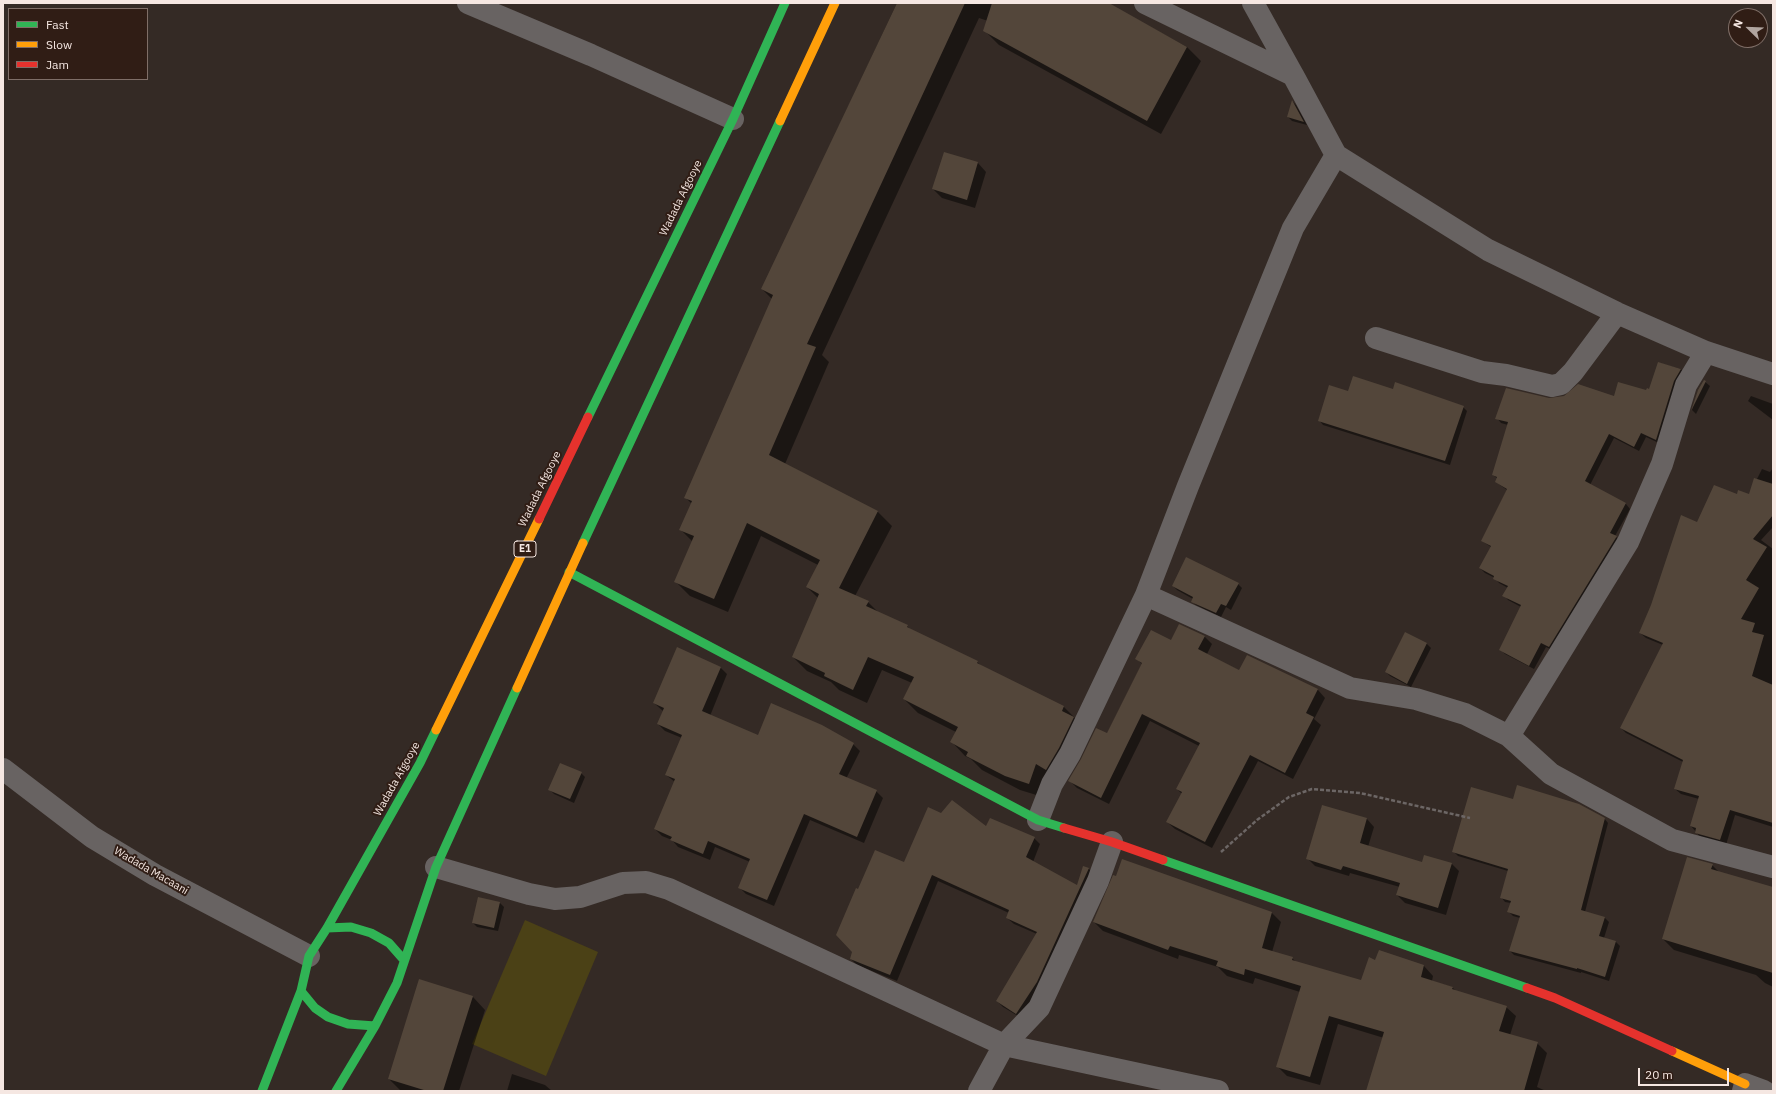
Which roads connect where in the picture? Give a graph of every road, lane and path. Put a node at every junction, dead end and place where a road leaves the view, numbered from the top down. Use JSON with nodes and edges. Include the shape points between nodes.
{"nodes":[{"id":1,"x":468,"y":3,"type":"edge"},
{"id":2,"x":785,"y":3,"type":"edge"},
{"id":3,"x":834,"y":3,"type":"edge"},
{"id":4,"x":1145,"y":3,"type":"edge"},
{"id":5,"x":1253,"y":3,"type":"edge"},
{"id":6,"x":1293,"y":75,"type":"junction"},
{"id":7,"x":733,"y":119,"type":"junction"},
{"id":8,"x":1336,"y":155,"type":"junction"},
{"id":9,"x":1617,"y":313,"type":"junction"},
{"id":10,"x":1376,"y":338,"type":"dead end"},
{"id":11,"x":1706,"y":352,"type":"junction"},
{"id":12,"x":1773,"y":374,"type":"edge"},
{"id":13,"x":570,"y":572,"type":"junction"},
{"id":14,"x":1146,"y":595,"type":"junction"},
{"id":15,"x":1508,"y":736,"type":"junction"},
{"id":16,"x":3,"y":769,"type":"edge"},
{"id":17,"x":1470,"y":818,"type":"dead end"},
{"id":18,"x":1038,"y":820,"type":"junction"},
{"id":19,"x":1112,"y":842,"type":"junction"},
{"id":20,"x":436,"y":867,"type":"junction"},
{"id":21,"x":1773,"y":867,"type":"edge"},
{"id":22,"x":1198,"y":872,"type":"junction"},
{"id":23,"x":327,"y":928,"type":"junction"},
{"id":24,"x":309,"y":956,"type":"junction"},
{"id":25,"x":404,"y":960,"type":"junction"},
{"id":26,"x":301,"y":991,"type":"junction"},
{"id":27,"x":375,"y":1026,"type":"junction"},
{"id":28,"x":1004,"y":1045,"type":"junction"},
{"id":29,"x":1751,"y":1089,"type":"edge"},
{"id":30,"x":262,"y":1091,"type":"edge"},
{"id":31,"x":336,"y":1091,"type":"edge"},
{"id":32,"x":979,"y":1091,"type":"edge"},
{"id":33,"x":1218,"y":1091,"type":"edge"}],
"edges":[{"from":1,"to":7,"type":"street"},
{"from":2,"to":7,"type":"main road","name":"Wadada Afgooye","number":"E1"},
{"from":3,"to":13,"type":"main road"},
{"from":4,"to":6,"type":"street"},
{"from":5,"to":6,"type":"street"},
{"from":6,"to":8,"type":"street"},
{"from":7,"to":23,"type":"main road","name":"Wadada Afgooye","number":"E1","via":[[420,763]]},
{"from":8,"to":9,"type":"street","via":[[1488,250]]},
{"from":8,"to":14,"type":"street","via":[[1293,228]]},
{"from":9,"to":10,"type":"street","via":[[1573,372],[1560,384],[1552,386],[1482,372]]},
{"from":9,"to":11,"type":"street"},
{"from":11,"to":12,"type":"street"},
{"from":11,"to":15,"type":"street","via":[[1686,386],[1662,464],[1628,542]]},
{"from":13,"to":18,"type":"main road"},
{"from":13,"to":20,"type":"main road"},
{"from":14,"to":15,"type":"street","via":[[1350,688],[1416,700],[1465,714]]},
{"from":14,"to":18,"type":"street","via":[[1070,754],[1052,784]]},
{"from":15,"to":21,"type":"street","via":[[1551,774],[1672,840]]},
{"from":16,"to":24,"type":"street","name":"Wadada Macaani","via":[[92,837],[155,875]]},
{"from":17,"to":22,"type":"path","via":[[1360,793],[1312,788],[1289,797],[1257,820]]},
{"from":18,"to":19,"type":"main road"},
{"from":19,"to":22,"type":"main road"},
{"from":19,"to":28,"type":"street","via":[[1098,881],[1039,1008]]},
{"from":20,"to":25,"type":"main road"},
{"from":20,"to":28,"type":"street","via":[[555,899],[580,897],[624,883],[646,882],[669,889]]},
{"from":22,"to":29,"type":"main road","via":[[1555,998]]},
{"from":23,"to":24,"type":"main road","name":"Wadada Afgooye","number":"E1"},
{"from":23,"to":25,"type":"main road","via":[[351,927],[371,933],[389,943]]},
{"from":24,"to":26,"type":"main road","name":"Wadada Afgooye","number":"E1"},
{"from":25,"to":27,"type":"main road","via":[[397,983]]},
{"from":26,"to":27,"type":"main road","via":[[315,1008],[328,1017],[348,1024]]},
{"from":26,"to":30,"type":"main road","name":"Wadada Afgooye","number":"E1"},
{"from":27,"to":31,"type":"main road"},
{"from":28,"to":32,"type":"street"},
{"from":28,"to":33,"type":"street"}]}
